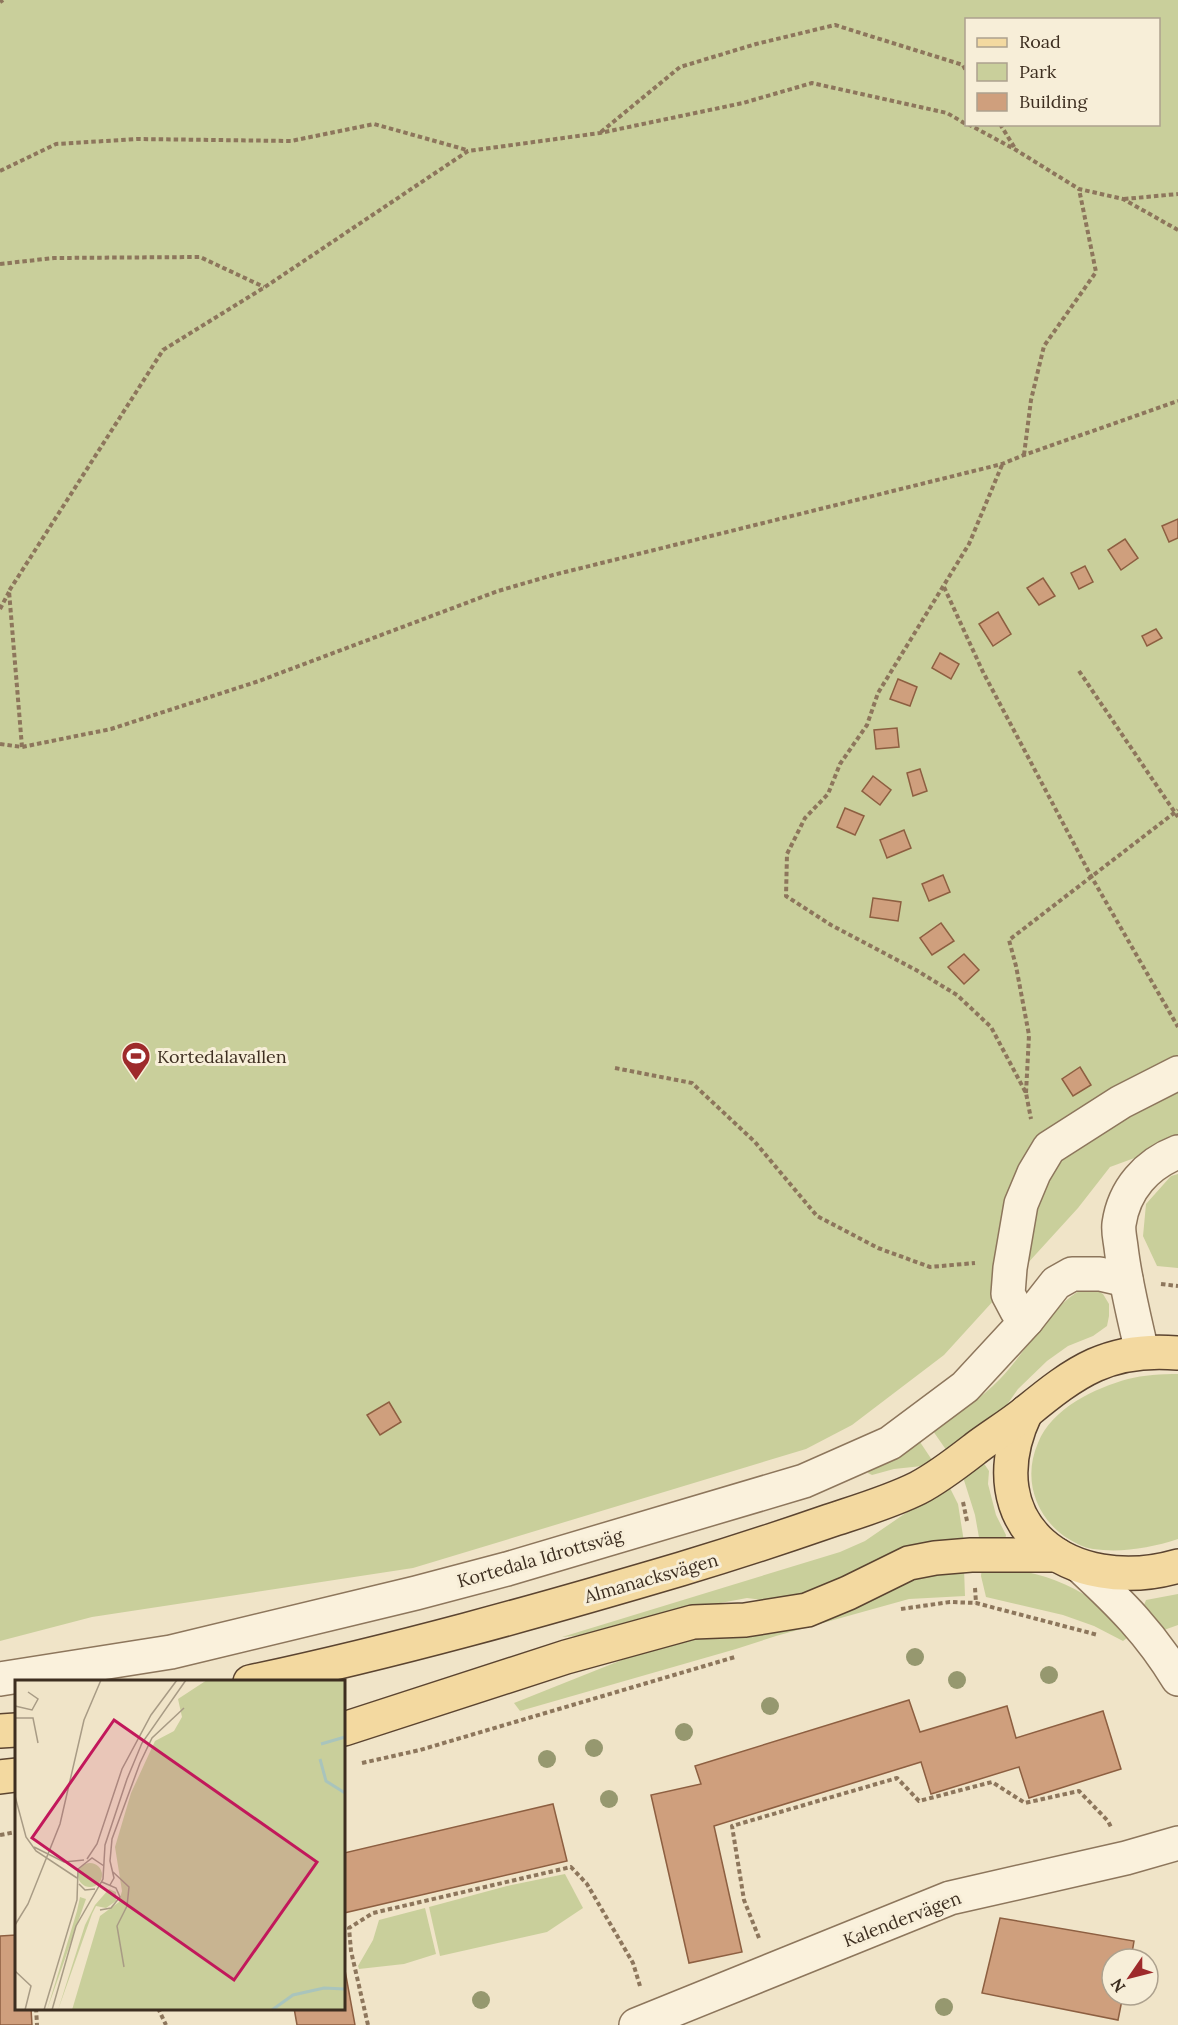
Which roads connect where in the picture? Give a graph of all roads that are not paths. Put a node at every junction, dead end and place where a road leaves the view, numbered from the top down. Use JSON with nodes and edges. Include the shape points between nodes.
{"nodes":[{"id":1,"x":1178,"y":1073,"type":"edge"},
{"id":2,"x":1178,"y":1152,"type":"edge"},
{"id":3,"x":1126,"y":1280,"type":"junction"},
{"id":4,"x":1027,"y":1320,"type":"junction"},
{"id":5,"x":1142,"y":1352,"type":"junction"},
{"id":6,"x":1178,"y":1353,"type":"edge"},
{"id":7,"x":1026,"y":1412,"type":"junction"},
{"id":8,"x":1069,"y":1561,"type":"junction"},
{"id":9,"x":1178,"y":1566,"type":"edge"},
{"id":10,"x":0,"y":1679,"type":"edge"},
{"id":11,"x":1178,"y":1679,"type":"edge"},
{"id":12,"x":259,"y":1680,"type":"edge"},
{"id":13,"x":345,"y":1729,"type":"edge"},
{"id":14,"x":15,"y":1730,"type":"edge"},
{"id":15,"x":0,"y":1731,"type":"edge"},
{"id":16,"x":15,"y":1775,"type":"edge"},
{"id":17,"x":0,"y":1777,"type":"edge"},
{"id":18,"x":1178,"y":1843,"type":"edge"},
{"id":19,"x":642,"y":2023,"type":"edge"}],
"edges":[{"from":1,"to":4,"type":"street","via":[[1121,1102],[1049,1148],[1021,1204],[1011,1260],[1008,1294]]},
{"from":2,"to":3,"type":"street","via":[[1143,1172],[1123,1208],[1119,1226]]},
{"from":3,"to":4,"type":"street","name":"Kortedala Idrottsväg","via":[[1100,1274],[1072,1274],[1056,1283]]},
{"from":3,"to":5,"type":"street"},
{"from":4,"to":10,"type":"street","name":"Kortedala Idrottsväg","via":[[965,1387],[890,1443],[804,1481],[416,1593],[171,1652]]},
{"from":5,"to":6,"type":"main road","name":"Almanacksvägen"},
{"from":5,"to":7,"type":"main road","name":"Almanacksvägen","via":[[1096,1364],[1069,1377]]},
{"from":7,"to":8,"type":"main road","name":"Almanacksvägen","via":[[1013,1444],[1010,1485],[1028,1530]]},
{"from":7,"to":12,"type":"main road","name":"Almanacksvägen","via":[[939,1475],[881,1504],[723,1557],[500,1621]]},
{"from":8,"to":9,"type":"main road","name":"Almanacksvägen","via":[[1112,1574]]},
{"from":8,"to":11,"type":"street","via":[[1132,1615]]},
{"from":8,"to":13,"type":"main road","name":"Almanacksvägen","via":[[971,1555],[909,1563],[807,1610],[745,1620],[693,1622]]},
{"from":14,"to":15,"type":"main road"},
{"from":16,"to":17,"type":"main road"},
{"from":18,"to":19,"type":"street","name":"Kalendervägen","via":[[950,1898]]}]}
